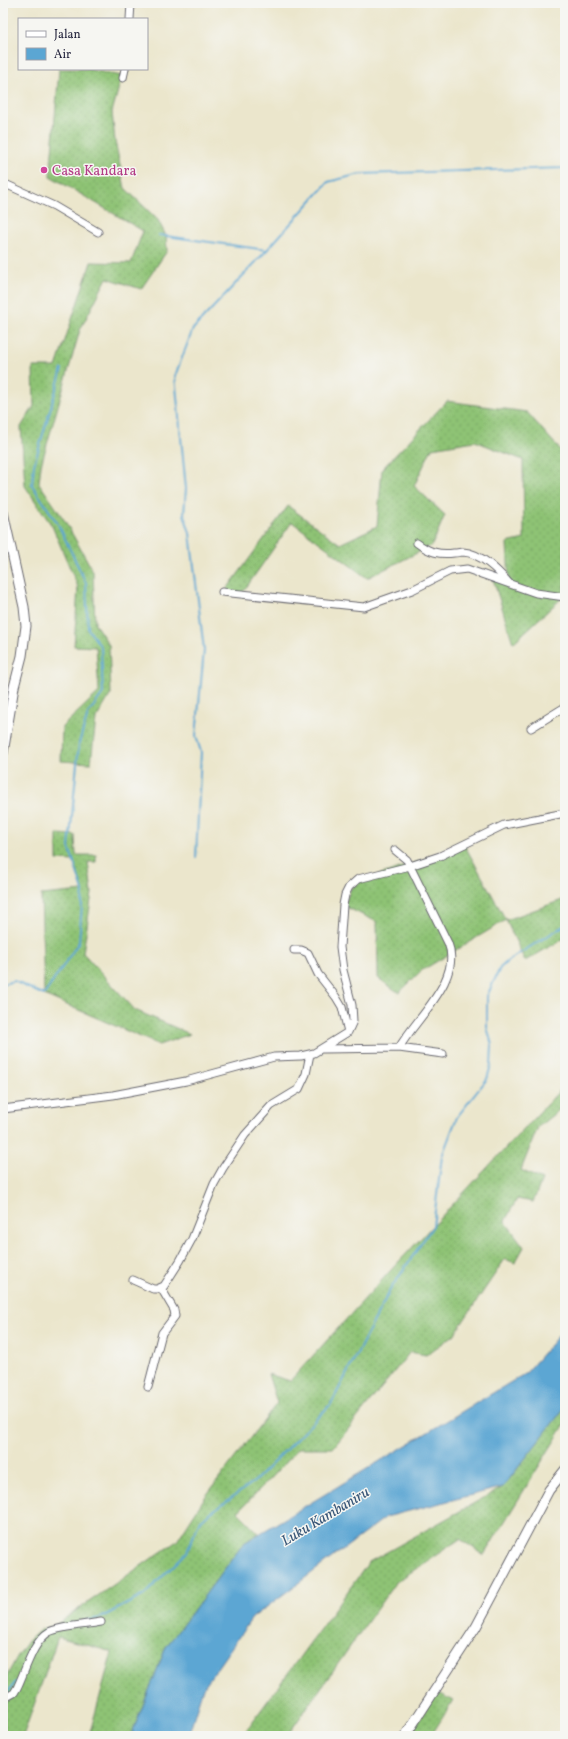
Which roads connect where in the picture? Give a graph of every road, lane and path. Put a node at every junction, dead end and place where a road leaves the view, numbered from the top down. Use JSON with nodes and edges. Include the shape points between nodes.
{"nodes":[{"id":1,"x":131,"y":3,"type":"edge"},
{"id":2,"x":130,"y":18,"type":"edge"},
{"id":3,"x":125,"y":70,"type":"edge"},
{"id":4,"x":123,"y":78,"type":"dead end"},
{"id":5,"x":3,"y":183,"type":"edge"},
{"id":6,"x":98,"y":232,"type":"dead end"},
{"id":7,"x":3,"y":512,"type":"edge"},
{"id":8,"x":4,"y":527,"type":"edge"},
{"id":9,"x":417,"y":543,"type":"dead end"},
{"id":10,"x":511,"y":584,"type":"junction"},
{"id":11,"x":222,"y":592,"type":"dead end"},
{"id":12,"x":565,"y":597,"type":"edge"},
{"id":13,"x":565,"y":707,"type":"edge"},
{"id":14,"x":531,"y":728,"type":"dead end"},
{"id":15,"x":3,"y":753,"type":"edge"},
{"id":16,"x":565,"y":813,"type":"edge"},
{"id":17,"x":395,"y":850,"type":"dead end"},
{"id":18,"x":410,"y":866,"type":"junction"},
{"id":19,"x":294,"y":950,"type":"dead end"},
{"id":20,"x":348,"y":1032,"type":"junction"},
{"id":21,"x":399,"y":1048,"type":"junction"},
{"id":22,"x":321,"y":1049,"type":"junction"},
{"id":23,"x":310,"y":1054,"type":"junction"},
{"id":24,"x":443,"y":1054,"type":"dead end"},
{"id":25,"x":3,"y":1109,"type":"edge"},
{"id":26,"x":133,"y":1280,"type":"dead end"},
{"id":27,"x":161,"y":1288,"type":"junction"},
{"id":28,"x":148,"y":1387,"type":"dead end"},
{"id":29,"x":565,"y":1470,"type":"edge"},
{"id":30,"x":101,"y":1622,"type":"dead end"},
{"id":31,"x":3,"y":1699,"type":"edge"},
{"id":32,"x":405,"y":1736,"type":"edge"}],
"edges":[{"from":1,"to":2,"type":"street"},
{"from":3,"to":4,"type":"street"},
{"from":5,"to":6,"type":"street","via":[[54,206]]},
{"from":7,"to":8,"type":"street"},
{"from":8,"to":15,"type":"street","via":[[24,607],[26,626]]},
{"from":9,"to":10,"type":"street","via":[[436,554],[473,554],[496,569]]},
{"from":10,"to":11,"type":"street","via":[[467,569],[458,569],[401,594],[364,606]]},
{"from":10,"to":12,"type":"street","via":[[536,593]]},
{"from":13,"to":14,"type":"street"},
{"from":16,"to":18,"type":"street","via":[[504,824],[464,846]]},
{"from":17,"to":18,"type":"street"},
{"from":18,"to":20,"type":"street","via":[[358,880],[345,895],[340,947],[353,1012],[353,1021]]},
{"from":18,"to":21,"type":"street","via":[[448,942],[452,960],[444,984]]},
{"from":19,"to":20,"type":"street","via":[[308,953],[318,974],[342,1007]]},
{"from":20,"to":22,"type":"street"},
{"from":21,"to":22,"type":"street"},
{"from":21,"to":24,"type":"street"},
{"from":22,"to":23,"type":"street"},
{"from":23,"to":25,"type":"street","via":[[274,1057],[186,1081],[113,1095]]},
{"from":23,"to":27,"type":"street","via":[[306,1074],[299,1089],[271,1106],[245,1135],[223,1168],[192,1239]]},
{"from":26,"to":27,"type":"street","via":[[153,1289]]},
{"from":27,"to":28,"type":"street","via":[[175,1316],[162,1333]]},
{"from":29,"to":32,"type":"street","via":[[550,1490],[473,1632]]},
{"from":30,"to":31,"type":"street","via":[[53,1631],[45,1635],[36,1644],[14,1693]]}]}
